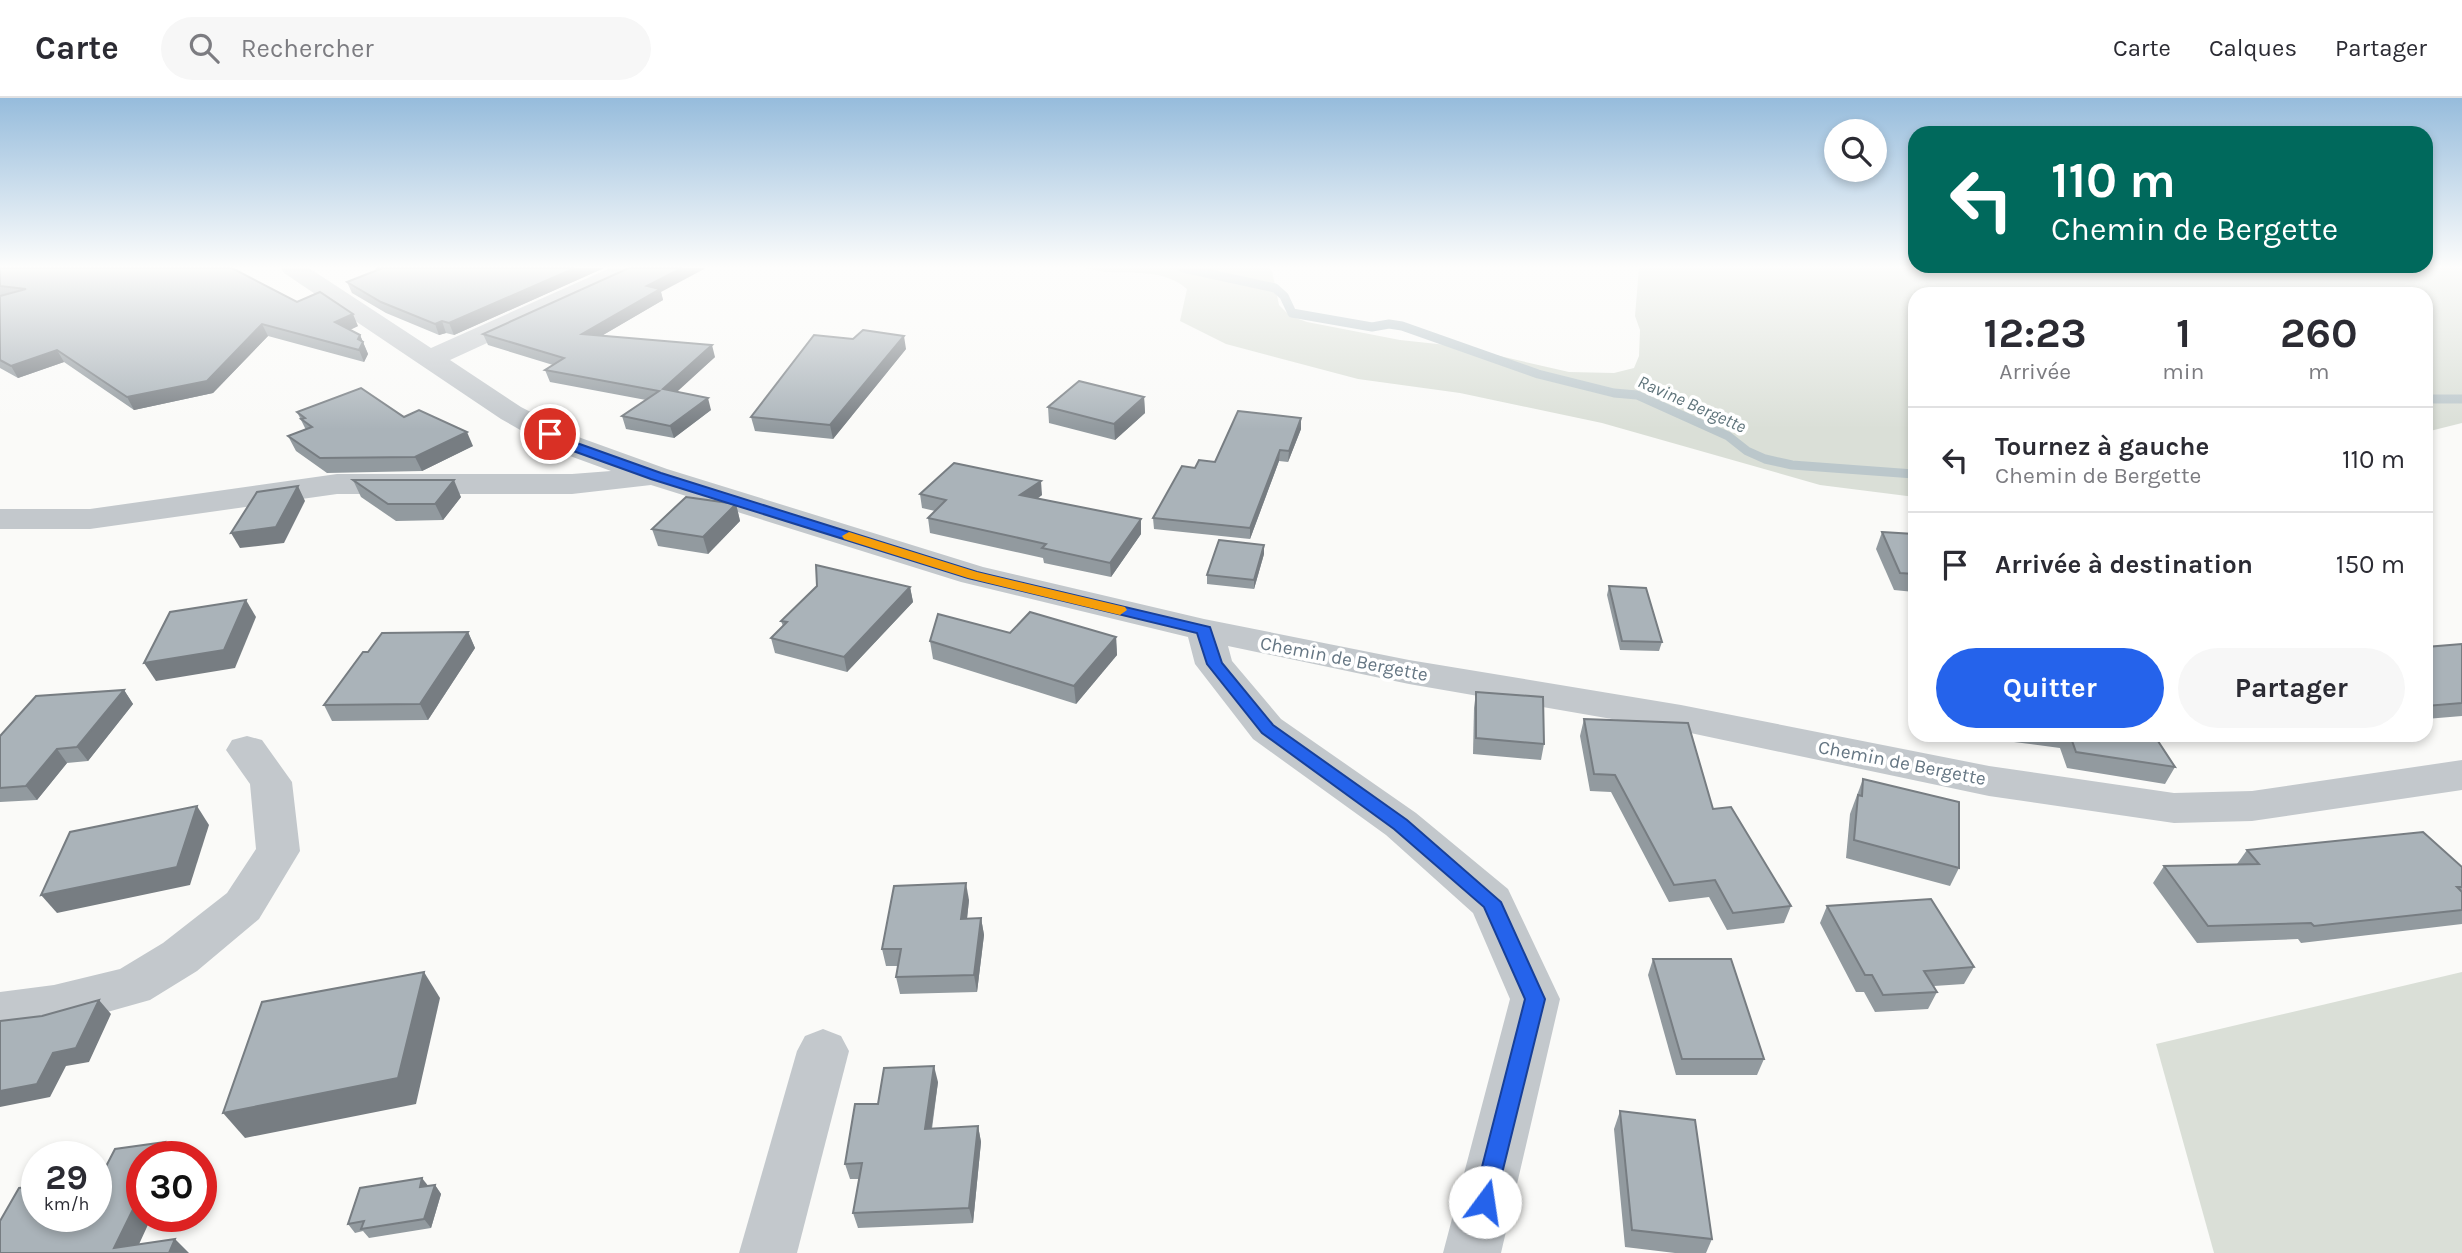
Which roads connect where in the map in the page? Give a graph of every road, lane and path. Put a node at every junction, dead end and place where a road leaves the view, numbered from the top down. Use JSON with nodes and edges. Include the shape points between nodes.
{"nodes":[{"id":1,"x":374,"y":322,"type":"edge"},
{"id":2,"x":511,"y":322,"type":"edge"},
{"id":3,"x":429,"y":359,"type":"junction"},
{"id":4,"x":656,"y":476,"type":"junction"},
{"id":5,"x":0,"y":519,"type":"edge"},
{"id":6,"x":1204,"y":630,"type":"junction"},
{"id":7,"x":247,"y":750,"type":"dead end"},
{"id":8,"x":2462,"y":775,"type":"edge"},
{"id":9,"x":0,"y":1013,"type":"edge"},
{"id":10,"x":823,"y":1051,"type":"dead end"},
{"id":11,"x":768,"y":1253,"type":"edge"},
{"id":12,"x":1472,"y":1253,"type":"edge"}],
"edges":[{"from":1,"to":3,"type":"street","name":"Chemin de Bergette"},
{"from":2,"to":3,"type":"street"},
{"from":3,"to":4,"type":"street","name":"Chemin de Bergette","via":[[570,445]]},
{"from":4,"to":5,"type":"street","via":[[572,484],[337,484],[90,519]]},
{"from":4,"to":6,"type":"street","name":"Chemin de Bergette","via":[[973,575]]},
{"from":6,"to":8,"type":"street","name":"Chemin de Bergette","via":[[1989,780],[2174,808],[2252,806]]},
{"from":6,"to":12,"type":"street","via":[[1214,664],[1268,729],[1401,824],[1492,902],[1535,999]]},
{"from":7,"to":9,"type":"street","via":[[271,782],[278,851],[243,906],[180,957],[133,986],[54,1006]]},
{"from":10,"to":11,"type":"street"}]}
